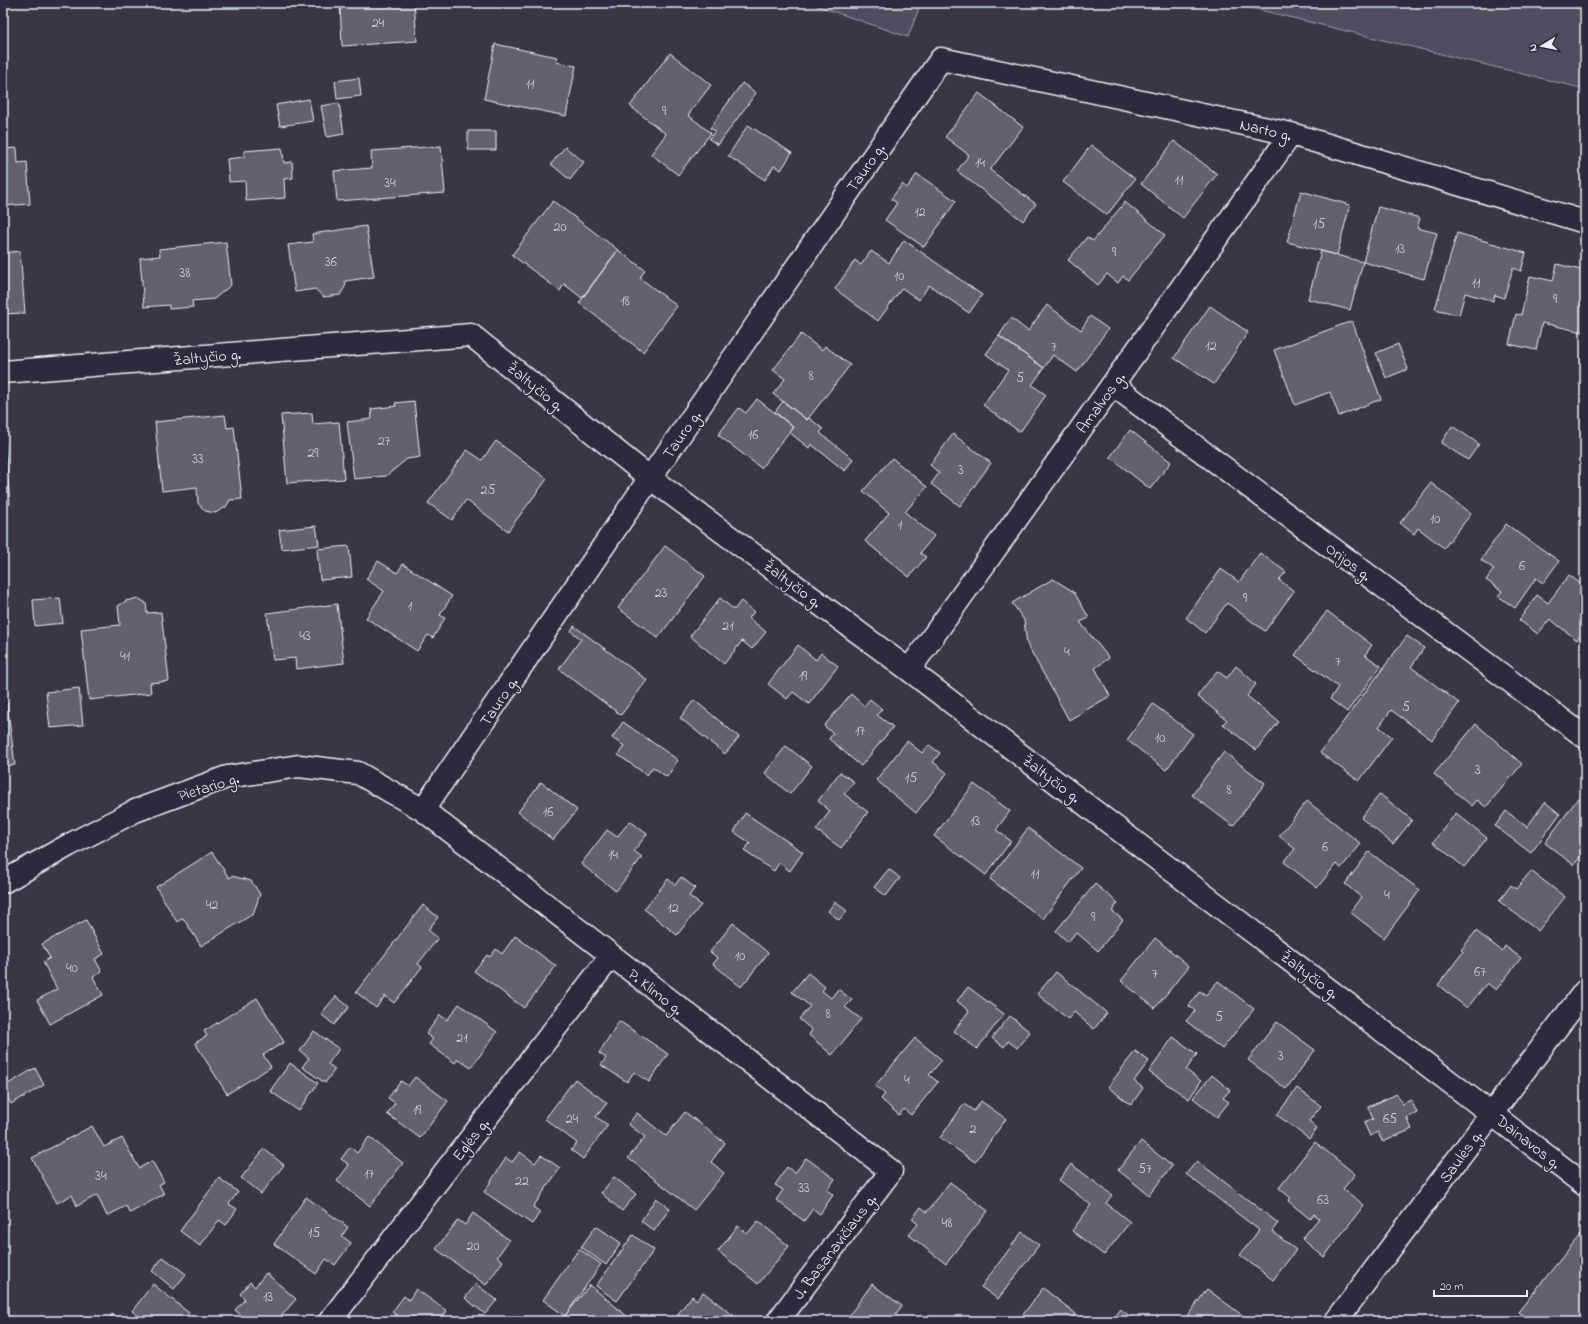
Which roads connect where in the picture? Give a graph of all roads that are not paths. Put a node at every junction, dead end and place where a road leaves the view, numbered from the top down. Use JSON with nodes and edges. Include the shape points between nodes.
{"nodes":[{"id":1,"x":941,"y":59,"type":"joint"},
{"id":2,"x":1291,"y":134,"type":"junction"},
{"id":3,"x":1585,"y":222,"type":"edge"},
{"id":4,"x":3,"y":372,"type":"edge"},
{"id":5,"x":1113,"y":384,"type":"junction"},
{"id":6,"x":650,"y":478,"type":"junction"},
{"id":7,"x":909,"y":670,"type":"junction"},
{"id":8,"x":1585,"y":737,"type":"edge"},
{"id":9,"x":423,"y":810,"type":"junction"},
{"id":10,"x":3,"y":882,"type":"edge"},
{"id":11,"x":610,"y":956,"type":"junction"},
{"id":12,"x":1585,"y":991,"type":"edge"},
{"id":13,"x":1492,"y":1112,"type":"junction"},
{"id":14,"x":891,"y":1172,"type":"joint"},
{"id":15,"x":1585,"y":1185,"type":"edge"},
{"id":16,"x":330,"y":1321,"type":"edge"},
{"id":17,"x":778,"y":1321,"type":"edge"},
{"id":18,"x":1336,"y":1321,"type":"edge"}],
"edges":[{"from":1,"to":2,"type":"street","name":"Narto g."},
{"from":1,"to":6,"type":"street","name":"Tauro g."},
{"from":2,"to":3,"type":"street","name":"Narto g."},
{"from":2,"to":5,"type":"street","name":"Amalvos g."},
{"from":4,"to":6,"type":"street","name":"Žaltyčio g.","via":[[471,335]]},
{"from":5,"to":7,"type":"street","name":"Amalvos g."},
{"from":5,"to":8,"type":"street","name":"Orijos g."},
{"from":6,"to":7,"type":"street","name":"Žaltyčio g."},
{"from":6,"to":9,"type":"street","name":"Tauro g."},
{"from":7,"to":13,"type":"street","name":"Žaltyčio g."},
{"from":9,"to":10,"type":"street","name":"Pietario g.","via":[[358,773],[299,766],[227,777],[135,811]]},
{"from":9,"to":11,"type":"street","name":"P. Klimo g."},
{"from":11,"to":14,"type":"street","name":"P. Klimo g."},
{"from":11,"to":16,"type":"street","name":"Eglės g."},
{"from":12,"to":13,"type":"street","name":"Saulės g."},
{"from":13,"to":15,"type":"street","name":"Dainavos g."},
{"from":13,"to":18,"type":"street","name":"Saulės g."},
{"from":14,"to":17,"type":"street","name":"J. Basanavičiaus g."}]}
